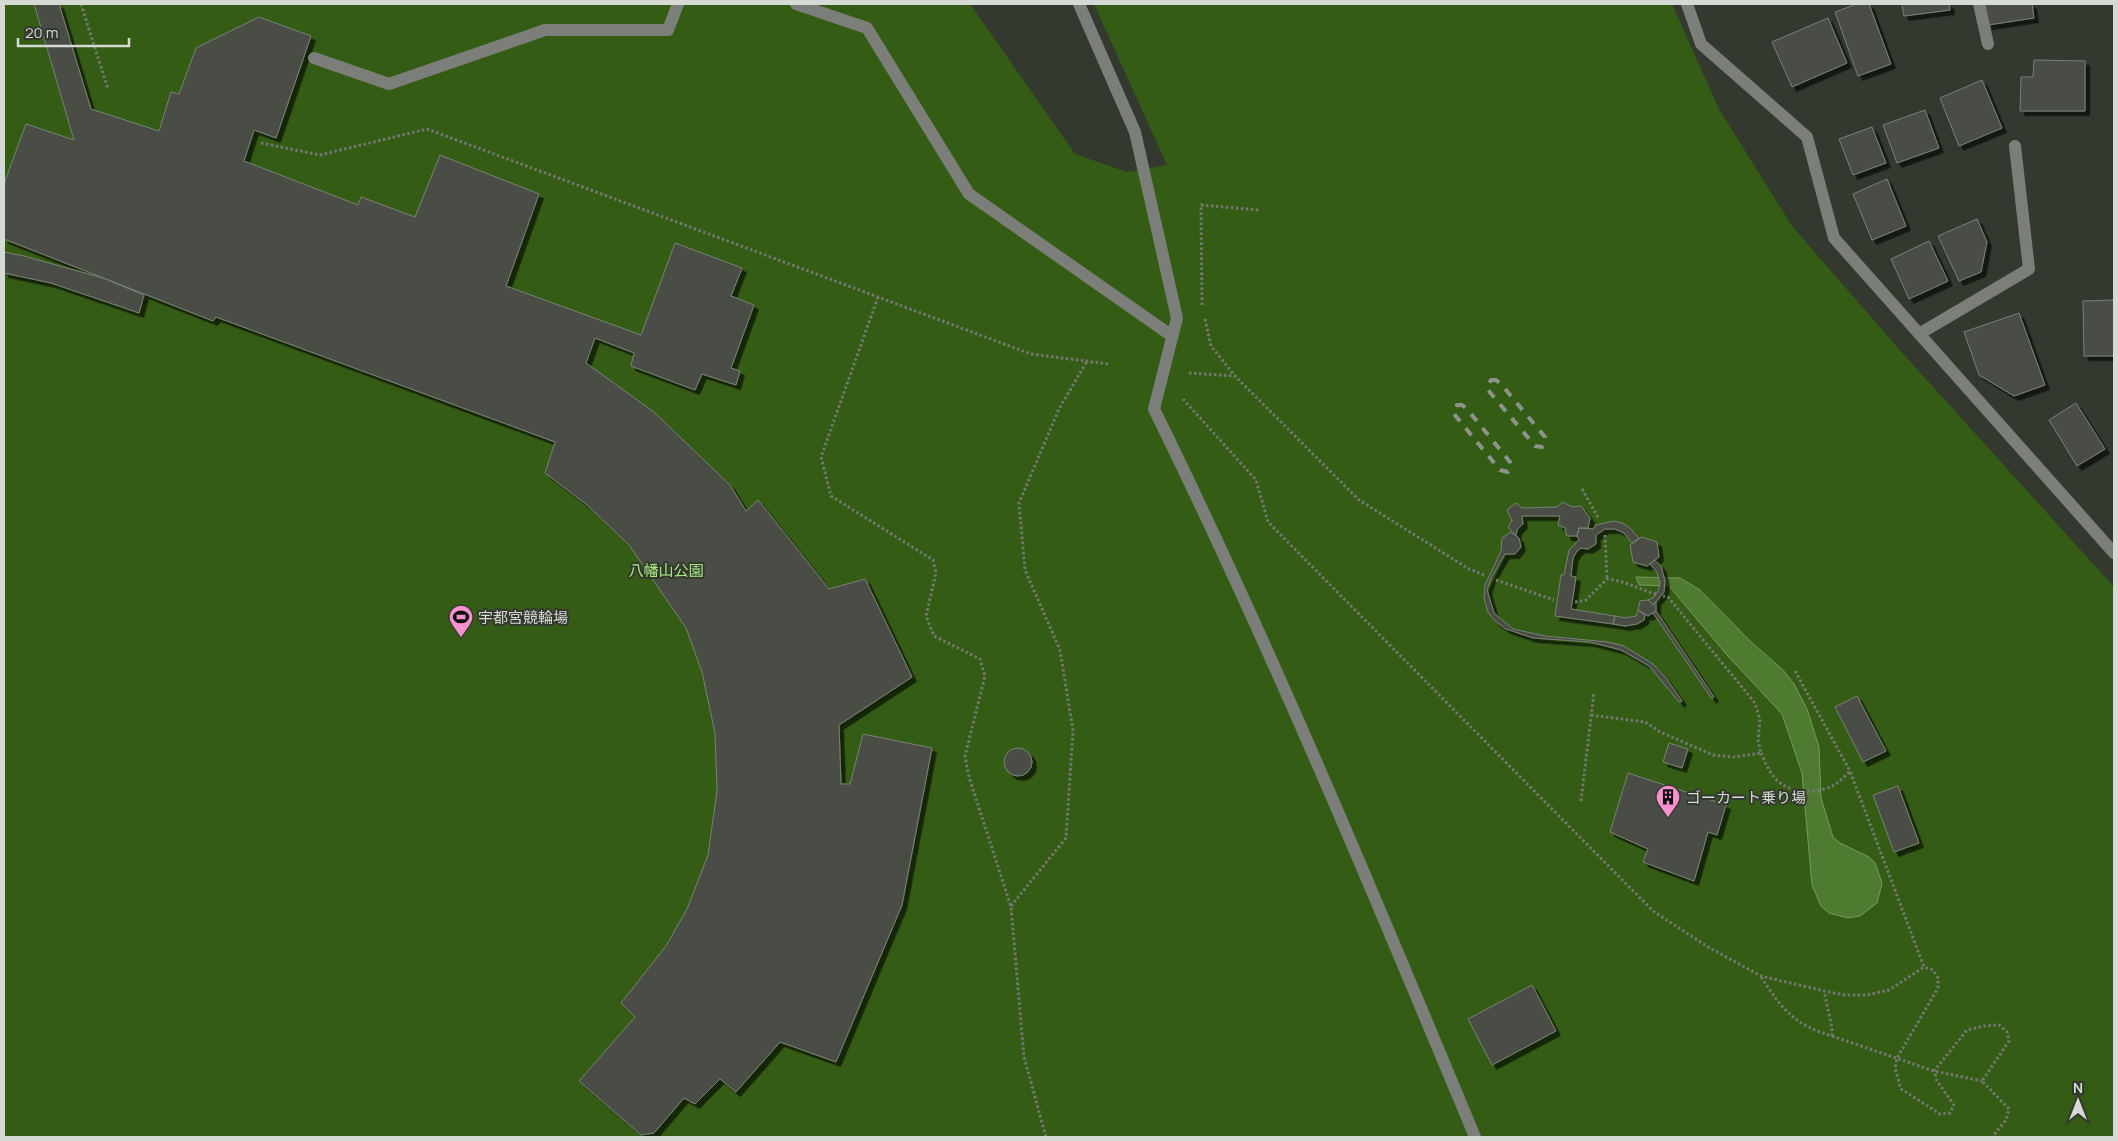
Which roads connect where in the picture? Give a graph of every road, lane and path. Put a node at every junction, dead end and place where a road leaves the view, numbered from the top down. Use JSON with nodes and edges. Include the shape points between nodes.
{"nodes":[{"id":1,"x":80,"y":4,"type":"edge"},
{"id":2,"x":678,"y":4,"type":"edge"},
{"id":3,"x":796,"y":4,"type":"edge"},
{"id":4,"x":1079,"y":4,"type":"edge"},
{"id":5,"x":1687,"y":4,"type":"edge"},
{"id":6,"x":1979,"y":4,"type":"edge"},
{"id":7,"x":1988,"y":44,"type":"dead end"},
{"id":8,"x":314,"y":58,"type":"dead end"},
{"id":9,"x":108,"y":89,"type":"dead end"},
{"id":10,"x":261,"y":143,"type":"dead end"},
{"id":11,"x":2014,"y":146,"type":"dead end"},
{"id":12,"x":1259,"y":210,"type":"dead end"},
{"id":13,"x":878,"y":297,"type":"junction"},
{"id":14,"x":1202,"y":308,"type":"dead end"},
{"id":15,"x":1204,"y":318,"type":"dead end"},
{"id":16,"x":1919,"y":334,"type":"junction"},
{"id":17,"x":1172,"y":336,"type":"junction"},
{"id":18,"x":1087,"y":361,"type":"junction"},
{"id":19,"x":1109,"y":364,"type":"dead end"},
{"id":20,"x":1235,"y":376,"type":"junction"},
{"id":21,"x":1186,"y":381,"type":"dead end"},
{"id":22,"x":1184,"y":390,"type":"dead end"},
{"id":23,"x":1582,"y":489,"type":"dead end"},
{"id":24,"x":1598,"y":519,"type":"dead end"},
{"id":25,"x":1604,"y":535,"type":"dead end"},
{"id":26,"x":2114,"y":553,"type":"edge"},
{"id":27,"x":1484,"y":575,"type":"dead end"},
{"id":28,"x":1608,"y":579,"type":"junction"},
{"id":29,"x":1496,"y":580,"type":"dead end"},
{"id":30,"x":1656,"y":594,"type":"dead end"},
{"id":31,"x":1662,"y":596,"type":"dead end"},
{"id":32,"x":1554,"y":600,"type":"dead end"},
{"id":33,"x":1575,"y":602,"type":"dead end"},
{"id":34,"x":1795,"y":671,"type":"dead end"},
{"id":35,"x":1594,"y":692,"type":"dead end"},
{"id":36,"x":1591,"y":715,"type":"junction"},
{"id":37,"x":1761,"y":753,"type":"junction"},
{"id":38,"x":1850,"y":771,"type":"junction"},
{"id":39,"x":1581,"y":801,"type":"dead end"},
{"id":40,"x":1010,"y":907,"type":"junction"},
{"id":41,"x":1924,"y":968,"type":"junction"},
{"id":42,"x":1761,"y":976,"type":"junction"},
{"id":43,"x":1824,"y":991,"type":"junction"},
{"id":44,"x":1832,"y":1036,"type":"junction"},
{"id":45,"x":1896,"y":1058,"type":"junction"},
{"id":46,"x":1934,"y":1071,"type":"junction"},
{"id":47,"x":1982,"y":1081,"type":"junction"},
{"id":48,"x":1046,"y":1137,"type":"edge"},
{"id":49,"x":1476,"y":1137,"type":"edge"},
{"id":50,"x":1992,"y":1137,"type":"edge"}],
"edges":[{"from":1,"to":9,"type":"path"},
{"from":2,"to":8,"type":"street","via":[[668,30],[545,30],[389,84]]},
{"from":3,"to":17,"type":"street","via":[[867,28],[969,194]]},
{"from":4,"to":17,"type":"street","via":[[1136,132],[1177,318]]},
{"from":5,"to":16,"type":"street","via":[[1701,44],[1807,137],[1834,238]]},
{"from":6,"to":7,"type":"street"},
{"from":10,"to":13,"type":"path","via":[[320,155],[427,129]]},
{"from":11,"to":16,"type":"street","via":[[2029,269]]},
{"from":12,"to":14,"type":"path","via":[[1201,205]]},
{"from":13,"to":18,"type":"path","via":[[1031,354]]},
{"from":13,"to":40,"type":"path","via":[[821,457],[831,496],[933,560],[936,573],[926,616],[934,636],[980,660],[985,676],[965,756]]},
{"from":15,"to":20,"type":"path","via":[[1211,346]]},
{"from":16,"to":26,"type":"street"},
{"from":17,"to":49,"type":"street","via":[[1154,409],[1214,533],[1330,794]]},
{"from":18,"to":19,"type":"path"},
{"from":18,"to":40,"type":"path","via":[[1059,409],[1019,503],[1025,570],[1060,650],[1073,730],[1066,838]]},
{"from":20,"to":21,"type":"path","via":[[1188,372]]},
{"from":20,"to":27,"type":"path","via":[[1359,500],[1469,569]]},
{"from":22,"to":42,"type":"path","via":[[1183,398],[1256,480],[1268,522],[1653,911]]},
{"from":23,"to":24,"type":"path"},
{"from":25,"to":28,"type":"path"},
{"from":28,"to":30,"type":"path","via":[[1622,580]]},
{"from":28,"to":33,"type":"path","via":[[1586,600]]},
{"from":29,"to":32,"type":"path"},
{"from":31,"to":37,"type":"path","via":[[1668,597],[1755,703],[1760,720],[1758,741]]},
{"from":34,"to":38,"type":"path"},
{"from":35,"to":36,"type":"path"},
{"from":36,"to":37,"type":"path","via":[[1645,722],[1713,755],[1734,757]]},
{"from":36,"to":39,"type":"path"},
{"from":37,"to":38,"type":"path","via":[[1774,777],[1794,790],[1823,789]]},
{"from":38,"to":41,"type":"path"},
{"from":40,"to":48,"type":"path","via":[[1024,1057]]},
{"from":41,"to":43,"type":"path","via":[[1889,990],[1867,995]]},
{"from":41,"to":45,"type":"path","via":[[1933,970],[1938,978],[1938,988]]},
{"from":42,"to":43,"type":"path"},
{"from":42,"to":44,"type":"path","via":[[1780,1006],[1803,1025]]},
{"from":43,"to":44,"type":"path"},
{"from":44,"to":45,"type":"path"},
{"from":45,"to":46,"type":"path"},
{"from":45,"to":46,"type":"path","via":[[1895,1068],[1901,1088],[1940,1114],[1950,1113],[1954,1105]]},
{"from":46,"to":47,"type":"path"},
{"from":46,"to":47,"type":"path","via":[[1967,1030],[1999,1025],[2007,1032],[2009,1041]]},
{"from":47,"to":50,"type":"path","via":[[2009,1110],[2006,1120]]}]}
